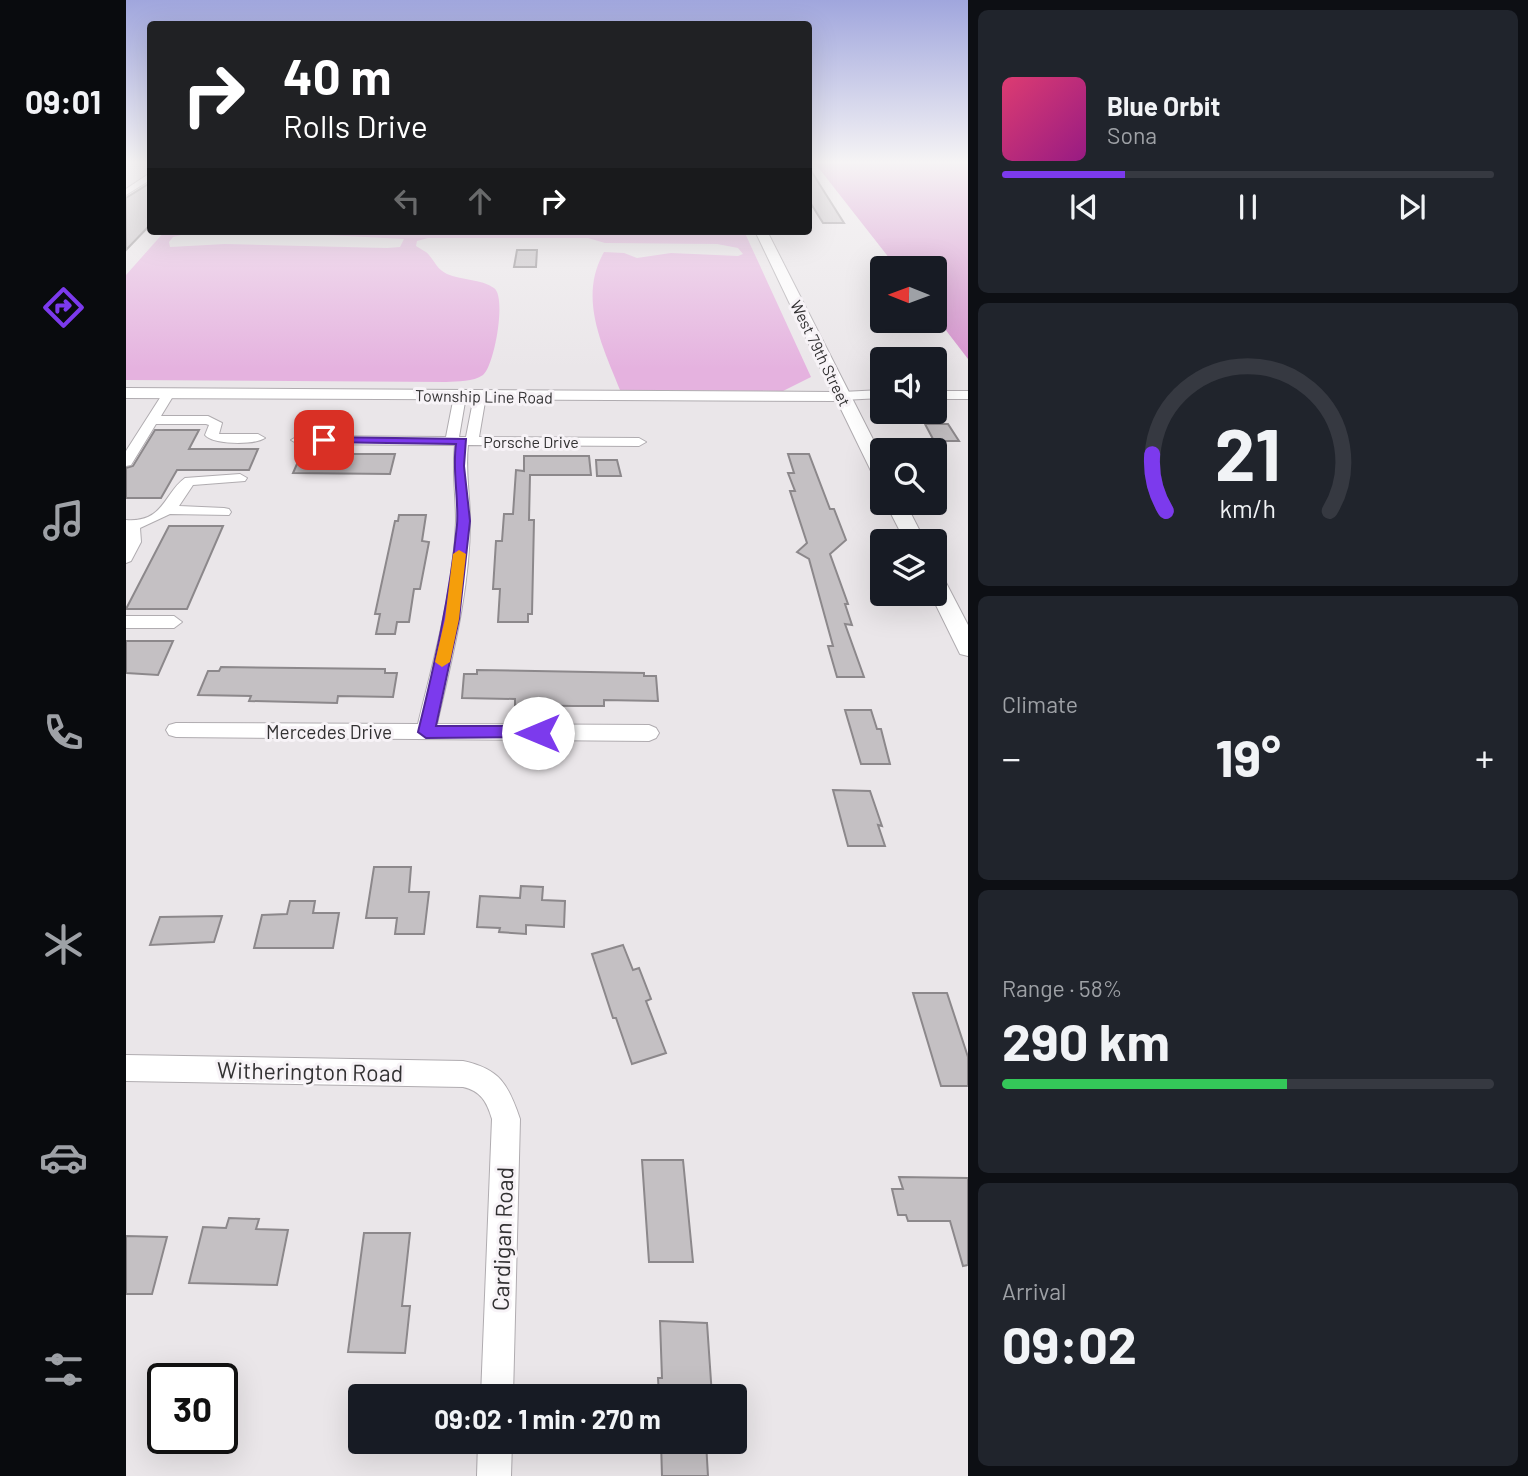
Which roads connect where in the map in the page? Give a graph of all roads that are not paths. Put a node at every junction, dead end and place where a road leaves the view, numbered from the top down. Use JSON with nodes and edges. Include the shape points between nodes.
{"nodes":[{"id":1,"x":763,"y":235,"type":"edge"},
{"id":2,"x":126,"y":393,"type":"edge"},
{"id":3,"x":169,"y":393,"type":"junction"},
{"id":4,"x":870,"y":395,"type":"edge"},
{"id":5,"x":947,"y":395,"type":"edge"},
{"id":6,"x":968,"y":395,"type":"edge"},
{"id":7,"x":460,"y":396,"type":"junction"},
{"id":8,"x":480,"y":396,"type":"junction"},
{"id":9,"x":842,"y":396,"type":"junction"},
{"id":10,"x":152,"y":420,"type":"junction"},
{"id":11,"x":258,"y":438,"type":"dead end"},
{"id":12,"x":298,"y":440,"type":"dead end"},
{"id":13,"x":462,"y":441,"type":"junction"},
{"id":14,"x":639,"y":442,"type":"dead end"},
{"id":15,"x":870,"y":451,"type":"edge"},
{"id":16,"x":126,"y":462,"type":"edge"},
{"id":17,"x":240,"y":478,"type":"dead end"},
{"id":18,"x":167,"y":510,"type":"junction"},
{"id":19,"x":224,"y":512,"type":"dead end"},
{"id":20,"x":130,"y":525,"type":"edge"},
{"id":21,"x":126,"y":558,"type":"edge"},
{"id":22,"x":947,"y":606,"type":"edge"},
{"id":23,"x":126,"y":622,"type":"edge"},
{"id":24,"x":174,"y":622,"type":"dead end"},
{"id":25,"x":968,"y":648,"type":"edge"},
{"id":26,"x":176,"y":730,"type":"dead end"},
{"id":27,"x":426,"y":732,"type":"junction"},
{"id":28,"x":649,"y":733,"type":"dead end"},
{"id":29,"x":126,"y":1068,"type":"edge"},
{"id":30,"x":491,"y":1086,"type":"joint"},
{"id":31,"x":496,"y":1384,"type":"edge"},
{"id":32,"x":495,"y":1454,"type":"edge"},
{"id":33,"x":494,"y":1476,"type":"edge"}],
"edges":[{"from":1,"to":9,"type":"main road","name":"West 79th Street"},
{"from":2,"to":3,"type":"main road","name":"Township Line Road"},
{"from":3,"to":7,"type":"main road","name":"Township Line Road"},
{"from":3,"to":10,"type":"street"},
{"from":4,"to":9,"type":"street"},
{"from":5,"to":6,"type":"street"},
{"from":7,"to":8,"type":"main road","name":"Township Line Road"},
{"from":7,"to":13,"type":"street"},
{"from":8,"to":9,"type":"main road","name":"Township Line Road"},
{"from":8,"to":13,"type":"street"},
{"from":9,"to":15,"type":"main road","name":"West 79th Street"},
{"from":10,"to":11,"type":"street","via":[[208,420],[216,423],[215,438]]},
{"from":10,"to":16,"type":"street"},
{"from":12,"to":13,"type":"street","name":"Porsche Drive"},
{"from":13,"to":14,"type":"street","name":"Porsche Drive"},
{"from":13,"to":27,"type":"street","via":[[463,521],[452,619]]},
{"from":17,"to":18,"type":"street","via":[[190,481]]},
{"from":18,"to":19,"type":"street"},
{"from":18,"to":20,"type":"street"},
{"from":20,"to":21,"type":"street","via":[[132,542]]},
{"from":22,"to":25,"type":"main road"},
{"from":23,"to":24,"type":"street"},
{"from":26,"to":27,"type":"street","name":"Mercedes Drive"},
{"from":27,"to":28,"type":"street","name":"Mercedes Drive"},
{"from":29,"to":30,"type":"street","name":"Witherington Road","via":[[463,1074]]},
{"from":30,"to":31,"type":"street","name":"Cardigan Road","via":[[501,1098],[506,1119]]},
{"from":32,"to":33,"type":"street"}]}
